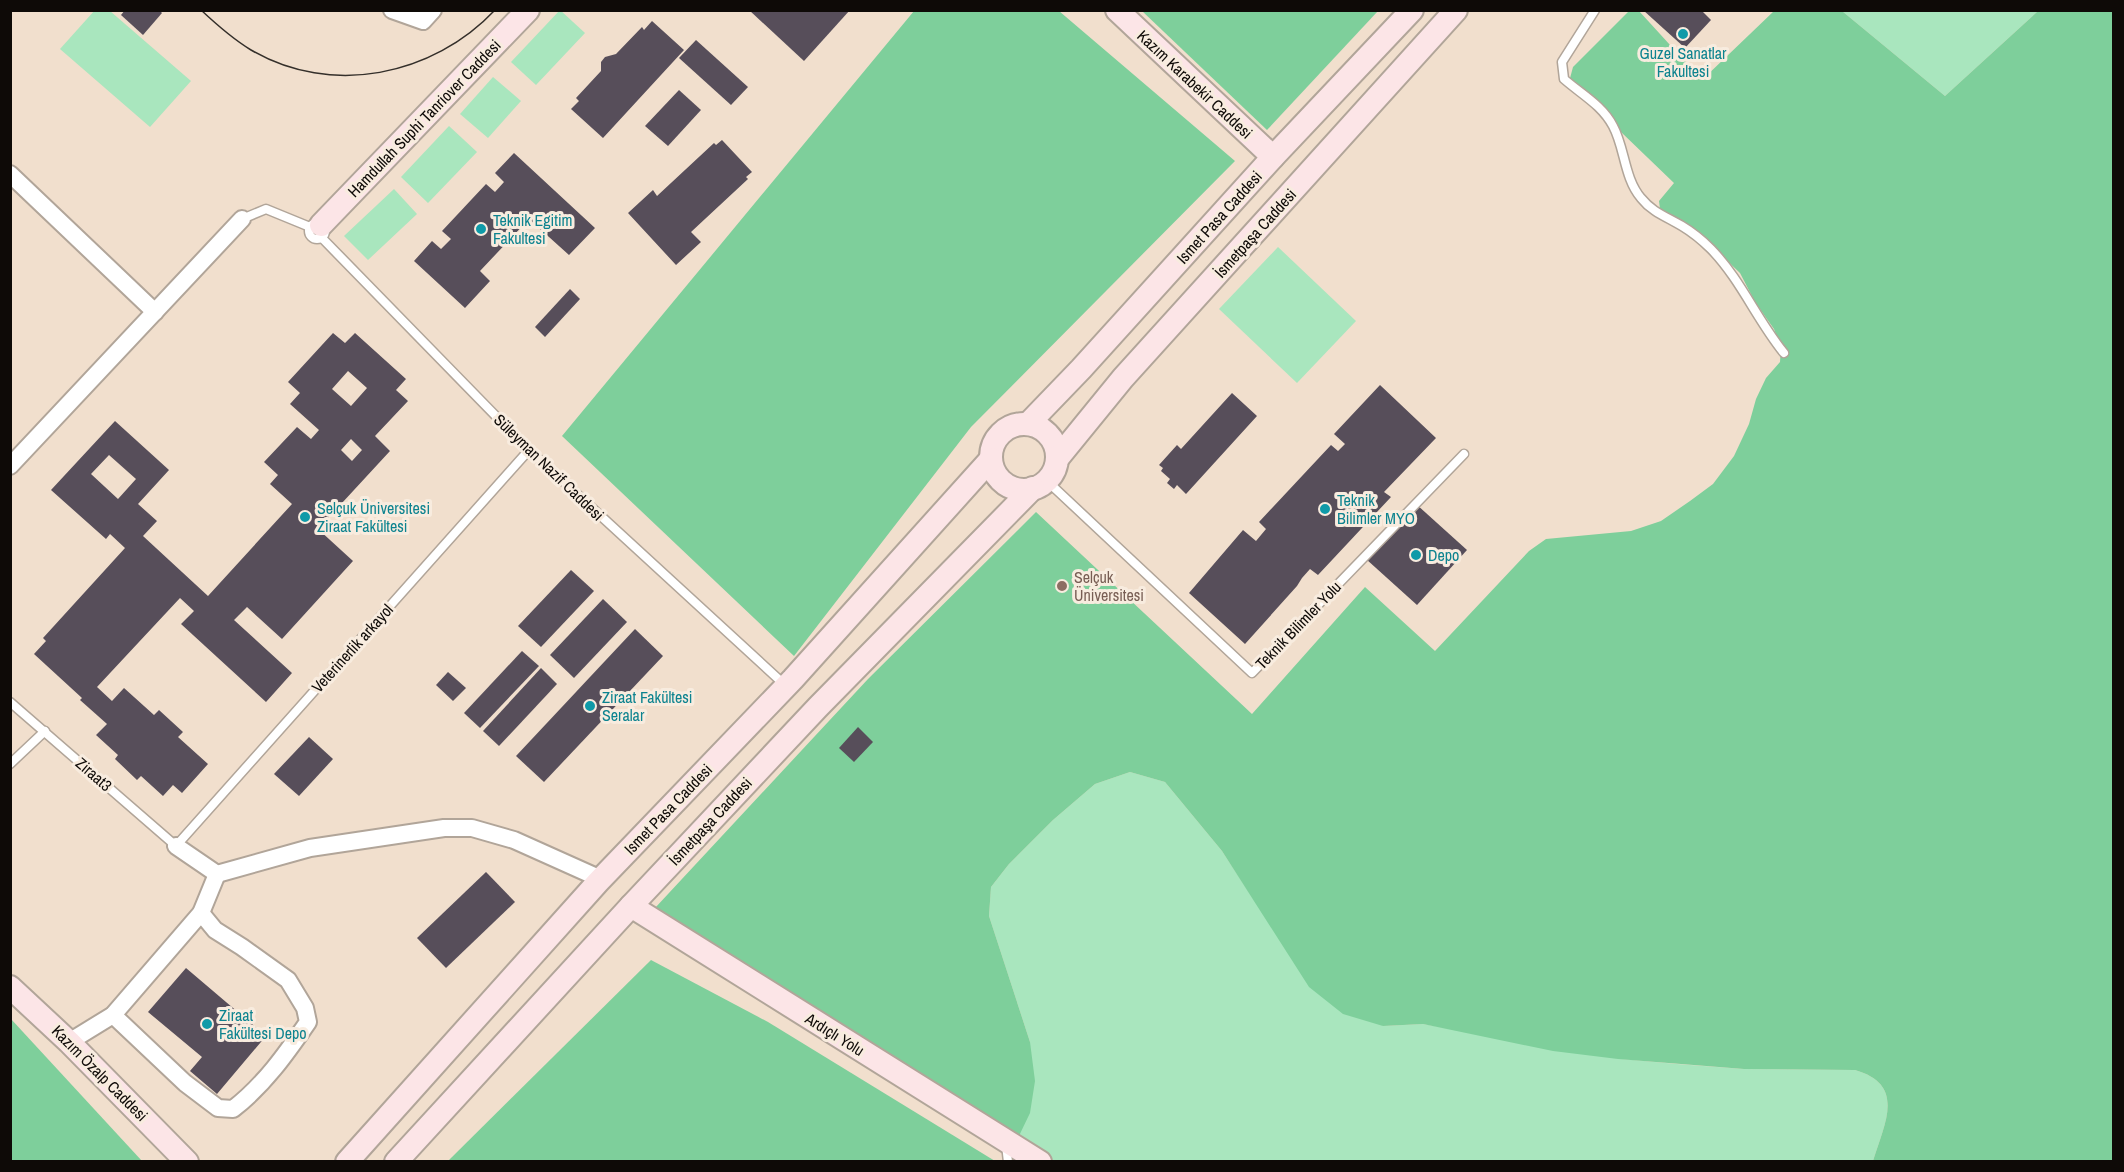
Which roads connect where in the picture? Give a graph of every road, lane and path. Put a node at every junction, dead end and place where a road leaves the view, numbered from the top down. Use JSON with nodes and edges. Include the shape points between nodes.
{"nodes":[{"id":1,"x":392,"y":10,"type":"edge"},
{"id":2,"x":433,"y":10,"type":"edge"},
{"id":3,"x":528,"y":10,"type":"edge"},
{"id":4,"x":1117,"y":10,"type":"edge"},
{"id":5,"x":1412,"y":10,"type":"edge"},
{"id":6,"x":1456,"y":10,"type":"edge"},
{"id":7,"x":1595,"y":10,"type":"edge"},
{"id":8,"x":1273,"y":157,"type":"junction"},
{"id":9,"x":10,"y":174,"type":"edge"},
{"id":10,"x":242,"y":219,"type":"joint"},
{"id":11,"x":318,"y":230,"type":"junction"},
{"id":12,"x":155,"y":312,"type":"junction"},
{"id":13,"x":1784,"y":353,"type":"dead end"},
{"id":14,"x":1028,"y":424,"type":"junction"},
{"id":15,"x":529,"y":450,"type":"junction"},
{"id":16,"x":1464,"y":454,"type":"dead end"},
{"id":17,"x":991,"y":459,"type":"junction"},
{"id":18,"x":1058,"y":459,"type":"junction"},
{"id":19,"x":10,"y":466,"type":"edge"},
{"id":20,"x":1040,"y":485,"type":"junction"},
{"id":21,"x":786,"y":687,"type":"junction"},
{"id":22,"x":10,"y":702,"type":"edge"},
{"id":23,"x":45,"y":731,"type":"junction"},
{"id":24,"x":10,"y":764,"type":"edge"},
{"id":25,"x":176,"y":846,"type":"junction"},
{"id":26,"x":217,"y":874,"type":"junction"},
{"id":27,"x":601,"y":879,"type":"junction"},
{"id":28,"x":631,"y":906,"type":"junction"},
{"id":29,"x":201,"y":913,"type":"junction"},
{"id":30,"x":10,"y":987,"type":"edge"},
{"id":31,"x":113,"y":1014,"type":"junction"},
{"id":32,"x":69,"y":1042,"type":"junction"},
{"id":33,"x":1007,"y":1152,"type":"edge"},
{"id":34,"x":188,"y":1161,"type":"edge"},
{"id":35,"x":347,"y":1161,"type":"edge"},
{"id":36,"x":396,"y":1161,"type":"edge"},
{"id":37,"x":1040,"y":1161,"type":"edge"}],
"edges":[{"from":1,"to":2,"type":"street","via":[[423,21]]},
{"from":3,"to":11,"type":"main road","name":"Hamdullah Suphi Tanriover Caddesi"},
{"from":4,"to":8,"type":"main road","name":"Kazım Karabekir Caddesi"},
{"from":5,"to":8,"type":"main road","name":"Ismet Pasa Caddesi"},
{"from":6,"to":18,"type":"main road","name":"İsmetpaşa Caddesi","via":[[1123,378]]},
{"from":7,"to":13,"type":"lane","via":[[1562,62],[1564,79],[1601,108],[1613,126],[1630,180],[1640,197],[1654,211],[1683,226],[1709,247],[1731,271]]},
{"from":8,"to":14,"type":"main road","name":"Ismet Pasa Caddesi"},
{"from":9,"to":12,"type":"street"},
{"from":10,"to":11,"type":"lane","via":[[266,209]]},
{"from":10,"to":12,"type":"street"},
{"from":11,"to":15,"type":"lane","name":"Süleyman Nazif Caddesi"},
{"from":12,"to":19,"type":"street"},
{"from":14,"to":17,"type":"main road","via":[[1016,425],[997,438]]},
{"from":14,"to":18,"type":"main road","via":[[1053,439]]},
{"from":15,"to":21,"type":"lane","name":"Süleyman Nazif Caddesi"},
{"from":15,"to":25,"type":"lane","name":"Veterinerlik arkayol"},
{"from":16,"to":20,"type":"lane","name":"Teknik Bilimler Yolu","via":[[1252,673]]},
{"from":17,"to":20,"type":"main road","via":[[1001,480],[1010,486],[1021,489]]},
{"from":17,"to":21,"type":"main road","name":"Ismet Pasa Caddesi"},
{"from":18,"to":20,"type":"main road","via":[[1054,471]]},
{"from":20,"to":28,"type":"main road","name":"İsmetpaşa Caddesi","via":[[818,707]]},
{"from":21,"to":27,"type":"main road","name":"Ismet Pasa Caddesi"},
{"from":22,"to":23,"type":"lane","name":"Ziraat3"},
{"from":23,"to":24,"type":"lane"},
{"from":23,"to":25,"type":"lane","name":"Ziraat3"},
{"from":25,"to":26,"type":"street"},
{"from":26,"to":27,"type":"street","via":[[310,848],[444,828],[472,828],[514,840]]},
{"from":26,"to":29,"type":"street"},
{"from":27,"to":35,"type":"main road","name":"Ismet Pasa Caddesi"},
{"from":28,"to":33,"type":"main road","name":"Ardıçlı Yolu"},
{"from":28,"to":36,"type":"main road","name":"İsmetpaşa Caddesi"},
{"from":29,"to":31,"type":"street"},
{"from":29,"to":31,"type":"street","via":[[215,930],[288,980],[305,1008],[308,1022],[255,1092],[233,1109],[218,1108],[185,1083]]},
{"from":30,"to":32,"type":"main road","name":"Kazım Özalp Caddesi"},
{"from":31,"to":32,"type":"street"},
{"from":32,"to":34,"type":"main road","name":"Kazım Özalp Caddesi"},
{"from":33,"to":37,"type":"main road","name":"Ardıçlı Yolu"}]}
